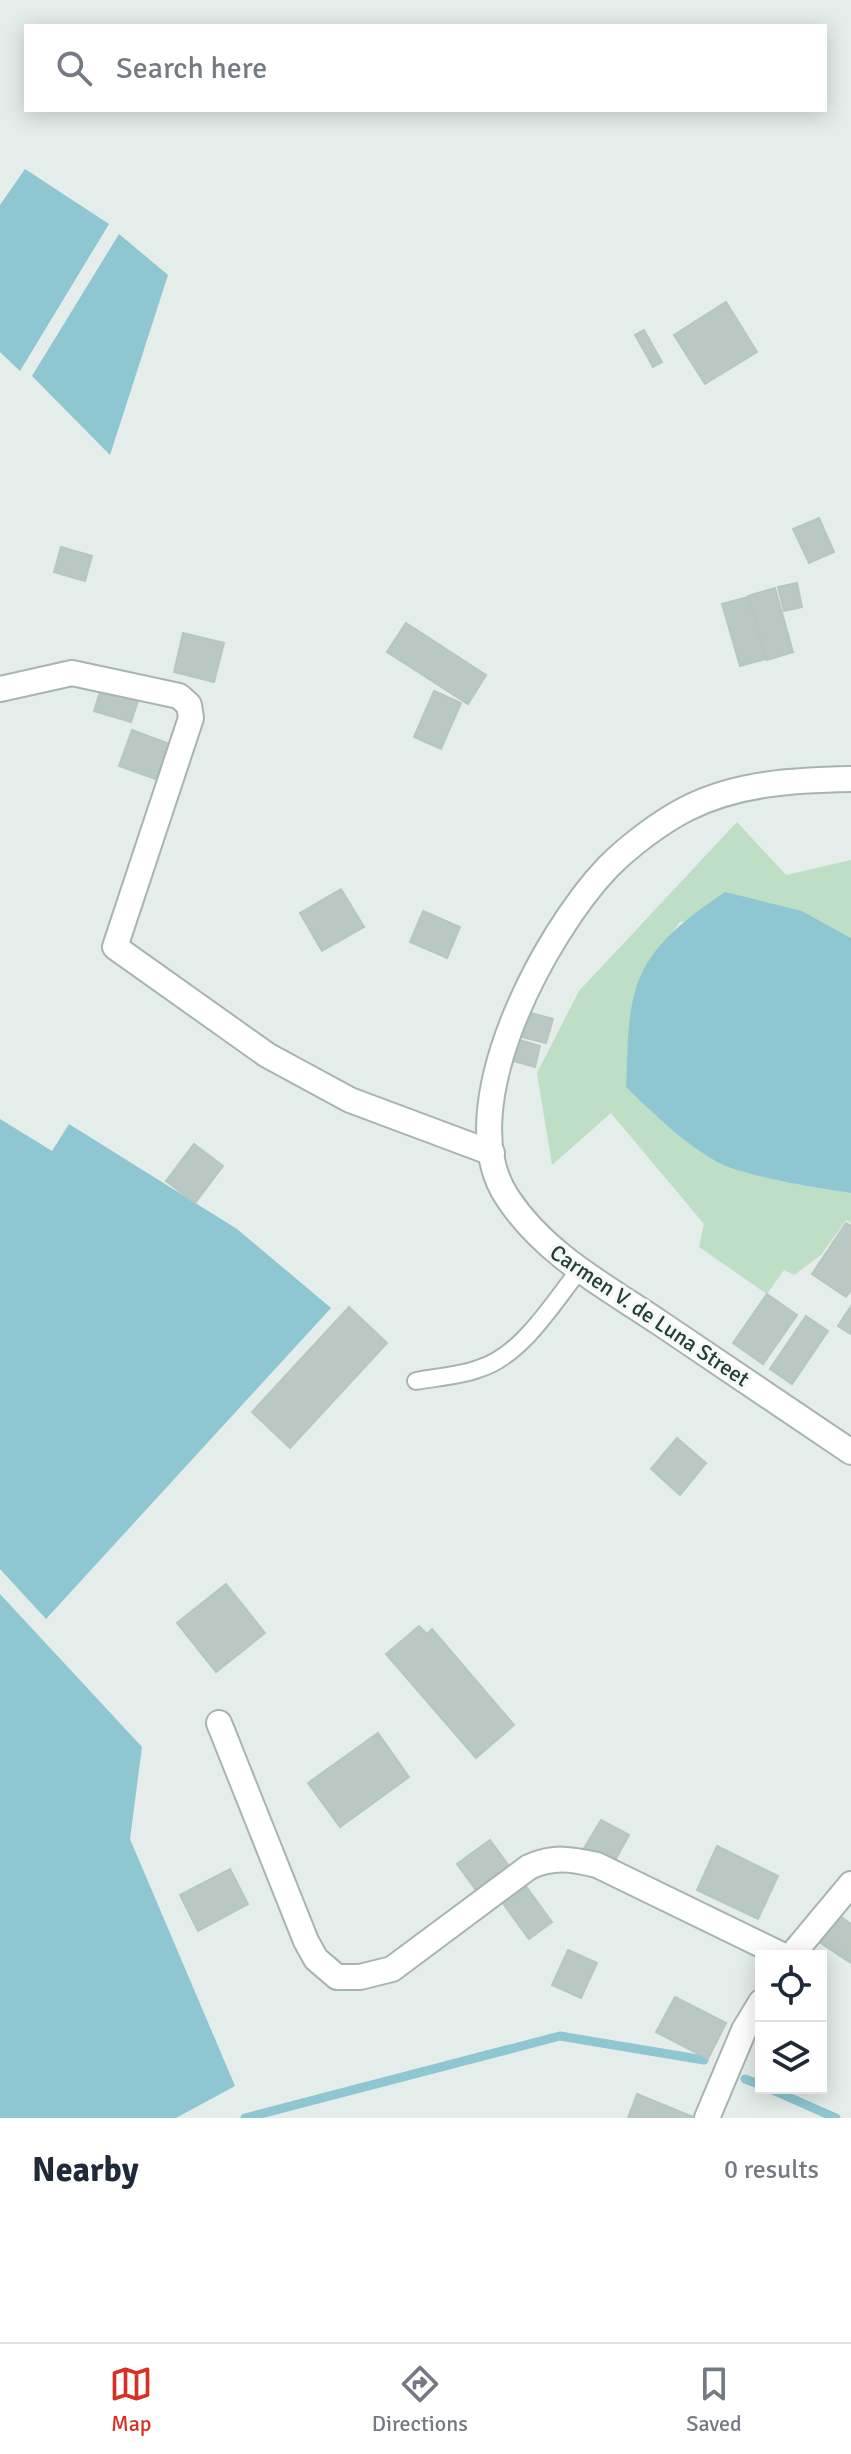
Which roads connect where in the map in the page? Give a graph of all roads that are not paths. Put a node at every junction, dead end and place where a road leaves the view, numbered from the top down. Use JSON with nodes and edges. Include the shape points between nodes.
{"nodes":[{"id":1,"x":0,"y":689,"type":"edge"},
{"id":2,"x":851,"y":779,"type":"edge"},
{"id":3,"x":492,"y":1153,"type":"junction"},
{"id":4,"x":580,"y":1269,"type":"junction"},
{"id":5,"x":416,"y":1381,"type":"dead end"},
{"id":6,"x":851,"y":1452,"type":"edge"},
{"id":7,"x":219,"y":1723,"type":"dead end"},
{"id":8,"x":851,"y":1884,"type":"edge"},
{"id":9,"x":772,"y":1950,"type":"edge"},
{"id":10,"x":796,"y":1950,"type":"edge"},
{"id":11,"x":755,"y":2012,"type":"edge"},
{"id":12,"x":707,"y":2118,"type":"edge"}],
"edges":[{"from":1,"to":3,"type":"street","via":[[72,673],[179,696],[189,705],[191,718],[115,947],[280,1063],[350,1100]]},
{"from":2,"to":3,"type":"street","name":"Carmen V. de Luna Street","via":[[796,780],[725,792],[684,810],[609,867],[564,922],[502,1049],[489,1109]]},
{"from":3,"to":4,"type":"street","name":"Carmen V. de Luna Street","via":[[504,1194],[549,1248]]},
{"from":4,"to":5,"type":"lane","via":[[526,1336],[504,1354],[481,1369]]},
{"from":4,"to":6,"type":"street","name":"Carmen V. de Luna Street"},
{"from":7,"to":9,"type":"street","via":[[306,1941],[316,1959],[337,1977],[392,1969],[547,1859],[597,1865]]},
{"from":8,"to":10,"type":"street"},
{"from":11,"to":12,"type":"street"}]}
